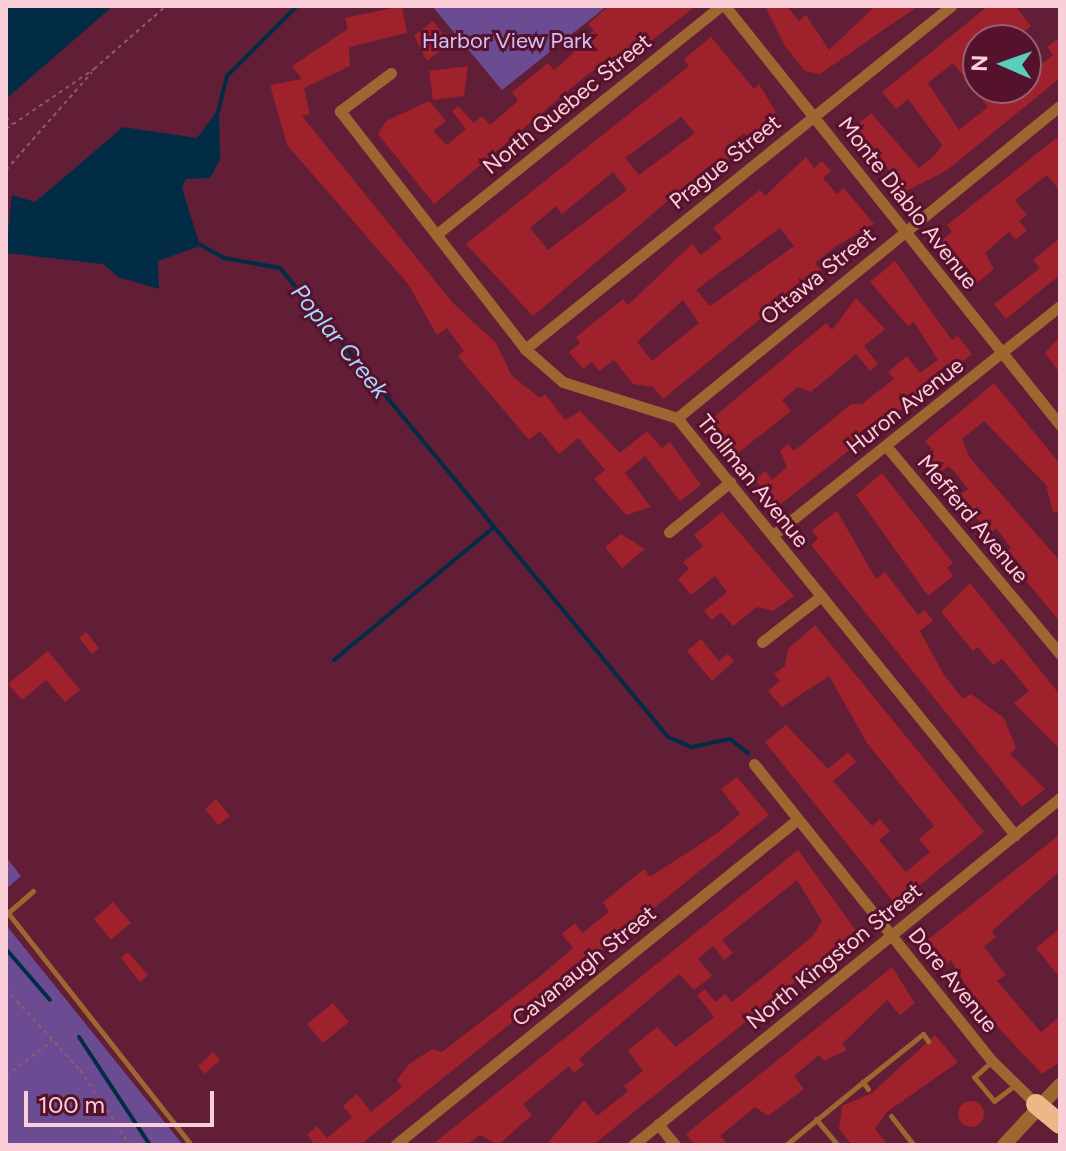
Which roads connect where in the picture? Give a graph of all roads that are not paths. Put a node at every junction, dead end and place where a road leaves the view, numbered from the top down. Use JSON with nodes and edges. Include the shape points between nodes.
{"nodes":[{"id":1,"x":723,"y":6,"type":"edge"},
{"id":2,"x":951,"y":6,"type":"edge"},
{"id":3,"x":391,"y":73,"type":"dead end"},
{"id":4,"x":1060,"y":106,"type":"edge"},
{"id":5,"x":813,"y":116,"type":"junction"},
{"id":6,"x":905,"y":231,"type":"junction"},
{"id":7,"x":437,"y":234,"type":"junction"},
{"id":8,"x":1060,"y":306,"type":"edge"},
{"id":9,"x":525,"y":349,"type":"junction"},
{"id":10,"x":1003,"y":354,"type":"junction"},
{"id":11,"x":677,"y":418,"type":"junction"},
{"id":12,"x":1060,"y":425,"type":"edge"},
{"id":13,"x":887,"y":447,"type":"junction"},
{"id":14,"x":730,"y":482,"type":"junction"},
{"id":15,"x":669,"y":532,"type":"dead end"},
{"id":16,"x":773,"y":535,"type":"junction"},
{"id":17,"x":821,"y":596,"type":"junction"},
{"id":18,"x":762,"y":642,"type":"dead end"},
{"id":19,"x":1060,"y":654,"type":"edge"},
{"id":20,"x":754,"y":764,"type":"dead end"},
{"id":21,"x":1060,"y":798,"type":"edge"},
{"id":22,"x":798,"y":819,"type":"junction"},
{"id":23,"x":1015,"y":835,"type":"junction"},
{"id":24,"x":33,"y":891,"type":"dead end"},
{"id":25,"x":891,"y":935,"type":"junction"},
{"id":26,"x":928,"y":1041,"type":"dead end"},
{"id":27,"x":992,"y":1061,"type":"junction"},
{"id":28,"x":863,"y":1082,"type":"junction"},
{"id":29,"x":1015,"y":1084,"type":"junction"},
{"id":30,"x":1060,"y":1085,"type":"edge"},
{"id":31,"x":868,"y":1089,"type":"dead end"},
{"id":32,"x":1036,"y":1104,"type":"junction"},
{"id":33,"x":891,"y":1116,"type":"dead end"},
{"id":34,"x":816,"y":1119,"type":"junction"},
{"id":35,"x":658,"y":1124,"type":"junction"},
{"id":36,"x":1060,"y":1124,"type":"edge"},
{"id":37,"x":191,"y":1145,"type":"edge"},
{"id":38,"x":395,"y":1145,"type":"edge"},
{"id":39,"x":633,"y":1145,"type":"edge"},
{"id":40,"x":675,"y":1145,"type":"edge"},
{"id":41,"x":787,"y":1145,"type":"edge"},
{"id":42,"x":838,"y":1145,"type":"edge"},
{"id":43,"x":914,"y":1145,"type":"edge"},
{"id":44,"x":929,"y":1145,"type":"edge"},
{"id":45,"x":945,"y":1145,"type":"edge"},
{"id":46,"x":1004,"y":1145,"type":"edge"}],
"edges":[{"from":1,"to":5,"type":"street","name":"Monte Diablo Avenue"},
{"from":1,"to":7,"type":"street","name":"North Quebec Street"},
{"from":2,"to":5,"type":"street","name":"Prague Street"},
{"from":3,"to":7,"type":"street","name":"Trollman Avenue","via":[[340,111]]},
{"from":4,"to":6,"type":"street","name":"Ottawa Street"},
{"from":5,"to":6,"type":"street","name":"Monte Diablo Avenue"},
{"from":5,"to":9,"type":"street","name":"Prague Street"},
{"from":6,"to":10,"type":"street","name":"Monte Diablo Avenue"},
{"from":6,"to":11,"type":"street","name":"Ottawa Street"},
{"from":7,"to":9,"type":"street","name":"Trollman Avenue"},
{"from":8,"to":10,"type":"street","name":"Huron Avenue"},
{"from":9,"to":11,"type":"street","name":"Trollman Avenue","via":[[563,382]]},
{"from":10,"to":12,"type":"street","name":"Monte Diablo Avenue"},
{"from":10,"to":13,"type":"street","name":"Huron Avenue"},
{"from":11,"to":14,"type":"street","name":"Trollman Avenue"},
{"from":13,"to":16,"type":"street","name":"Huron Avenue"},
{"from":13,"to":19,"type":"street","name":"Mefferd Avenue"},
{"from":14,"to":15,"type":"street"},
{"from":14,"to":16,"type":"street","name":"Trollman Avenue"},
{"from":16,"to":17,"type":"street","name":"Trollman Avenue"},
{"from":17,"to":18,"type":"street"},
{"from":17,"to":23,"type":"street","name":"Trollman Avenue"},
{"from":20,"to":22,"type":"street","name":"Dore Avenue"},
{"from":21,"to":23,"type":"street","name":"North Kingston Street"},
{"from":22,"to":25,"type":"street","name":"Dore Avenue"},
{"from":22,"to":38,"type":"street","name":"Cavanaugh Street"},
{"from":23,"to":25,"type":"street","name":"North Kingston Street"},
{"from":24,"to":37,"type":"lane","via":[[8,913]]},
{"from":25,"to":27,"type":"street","name":"Dore Avenue"},
{"from":25,"to":35,"type":"street","name":"North Kingston Street"},
{"from":26,"to":28,"type":"lane","via":[[923,1034]]},
{"from":27,"to":29,"type":"street","name":"Dore Avenue"},
{"from":27,"to":29,"type":"lane","via":[[974,1077],[994,1101]]},
{"from":28,"to":31,"type":"lane"},
{"from":28,"to":34,"type":"lane"},
{"from":29,"to":32,"type":"street","name":"Dore Avenue"},
{"from":30,"to":32,"type":"street"},
{"from":32,"to":36,"type":"highway"},
{"from":32,"to":46,"type":"street"},
{"from":33,"to":43,"type":"lane"},
{"from":34,"to":41,"type":"lane"},
{"from":34,"to":42,"type":"lane"},
{"from":35,"to":39,"type":"street","name":"North Kingston Street"},
{"from":35,"to":40,"type":"street"},
{"from":44,"to":45,"type":"lane"}]}
